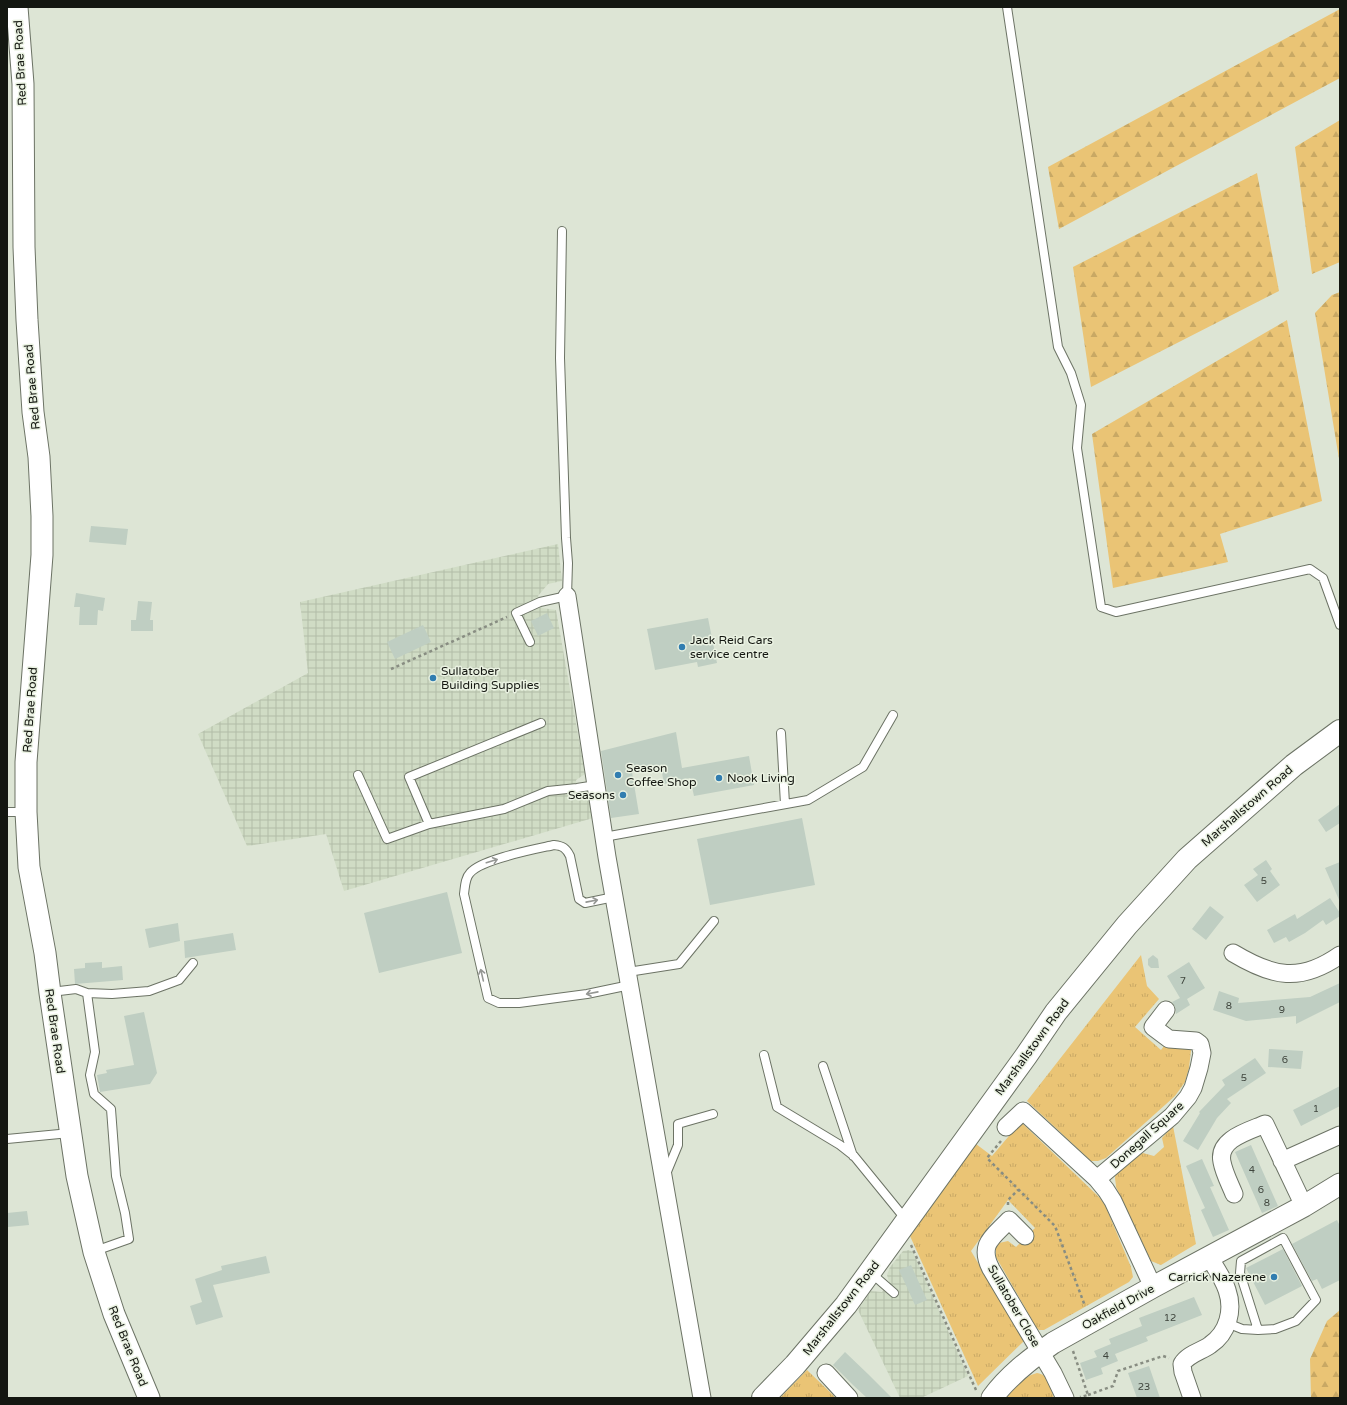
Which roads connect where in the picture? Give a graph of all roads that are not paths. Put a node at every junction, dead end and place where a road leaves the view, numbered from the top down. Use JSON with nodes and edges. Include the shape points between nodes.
{"nodes":[{"id":1,"x":1007,"y":7,"type":"edge"},
{"id":2,"x":14,"y":15,"type":"edge"},
{"id":3,"x":562,"y":231,"type":"dead end"},
{"id":4,"x":567,"y":596,"type":"junction"},
{"id":5,"x":1340,"y":625,"type":"edge"},
{"id":6,"x":530,"y":642,"type":"dead end"},
{"id":7,"x":893,"y":715,"type":"dead end"},
{"id":8,"x":541,"y":723,"type":"dead end"},
{"id":9,"x":781,"y":733,"type":"dead end"},
{"id":10,"x":1339,"y":735,"type":"edge"},
{"id":11,"x":358,"y":775,"type":"dead end"},
{"id":12,"x":596,"y":785,"type":"junction"},
{"id":13,"x":785,"y":804,"type":"junction"},
{"id":14,"x":17,"y":812,"type":"edge"},
{"id":15,"x":429,"y":824,"type":"junction"},
{"id":16,"x":604,"y":837,"type":"junction"},
{"id":17,"x":614,"y":897,"type":"junction"},
{"id":18,"x":714,"y":921,"type":"dead end"},
{"id":19,"x":1233,"y":953,"type":"dead end"},
{"id":20,"x":1340,"y":955,"type":"edge"},
{"id":21,"x":193,"y":963,"type":"dead end"},
{"id":22,"x":629,"y":979,"type":"junction"},
{"id":23,"x":50,"y":993,"type":"junction"},
{"id":24,"x":87,"y":993,"type":"junction"},
{"id":25,"x":1166,"y":1010,"type":"dead end"},
{"id":26,"x":764,"y":1054,"type":"dead end"},
{"id":27,"x":823,"y":1066,"type":"dead end"},
{"id":28,"x":713,"y":1114,"type":"dead end"},
{"id":29,"x":1006,"y":1128,"type":"road end"},
{"id":30,"x":70,"y":1133,"type":"junction"},
{"id":31,"x":1340,"y":1135,"type":"edge"},
{"id":32,"x":7,"y":1139,"type":"edge"},
{"id":33,"x":854,"y":1156,"type":"junction"},
{"id":34,"x":1282,"y":1161,"type":"junction"},
{"id":35,"x":664,"y":1179,"type":"junction"},
{"id":36,"x":1097,"y":1179,"type":"junction"},
{"id":37,"x":1340,"y":1184,"type":"edge"},
{"id":38,"x":1234,"y":1194,"type":"dead end"},
{"id":39,"x":1304,"y":1206,"type":"junction"},
{"id":40,"x":905,"y":1224,"type":"junction"},
{"id":41,"x":1024,"y":1236,"type":"dead end"},
{"id":42,"x":94,"y":1252,"type":"junction"},
{"id":43,"x":1209,"y":1257,"type":"junction"},
{"id":44,"x":870,"y":1272,"type":"junction"},
{"id":45,"x":1153,"y":1287,"type":"junction"},
{"id":46,"x":894,"y":1293,"type":"dead end"},
{"id":47,"x":1227,"y":1323,"type":"junction"},
{"id":48,"x":1258,"y":1330,"type":"junction"},
{"id":49,"x":1040,"y":1352,"type":"junction"},
{"id":50,"x":826,"y":1373,"type":"dead end"},
{"id":51,"x":984,"y":1394,"type":"edge"},
{"id":52,"x":149,"y":1398,"type":"edge"},
{"id":53,"x":702,"y":1398,"type":"edge"},
{"id":54,"x":763,"y":1398,"type":"edge"},
{"id":55,"x":849,"y":1398,"type":"edge"},
{"id":56,"x":1065,"y":1398,"type":"edge"},
{"id":57,"x":1192,"y":1398,"type":"edge"}],
"edges":[{"from":1,"to":5,"type":"lane","via":[[1058,347],[1072,373],[1081,405],[1076,448],[1101,606],[1116,612],[1310,569],[1323,578]]},
{"from":2,"to":14,"type":"street","name":"Red Brae Road","via":[[23,84],[27,320],[42,516],[42,556],[26,762]]},
{"from":3,"to":4,"type":"lane","via":[[560,358]]},
{"from":4,"to":6,"type":"lane","via":[[540,602],[516,613]]},
{"from":4,"to":12,"type":"street"},
{"from":7,"to":13,"type":"lane","via":[[863,767],[808,800]]},
{"from":8,"to":15,"type":"lane","via":[[409,777]]},
{"from":9,"to":13,"type":"lane"},
{"from":10,"to":40,"type":"main road","name":"Marshallstown Road","via":[[1294,765],[1187,859],[1127,925],[1056,1012]]},
{"from":11,"to":15,"type":"lane","via":[[387,839]]},
{"from":12,"to":15,"type":"lane","via":[[548,791],[504,809]]},
{"from":12,"to":16,"type":"street"},
{"from":13,"to":16,"type":"lane"},
{"from":14,"to":23,"type":"street","name":"Red Brae Road","via":[[45,953]]},
{"from":16,"to":17,"type":"street"},
{"from":17,"to":22,"type":"street"},
{"from":22,"to":17,"type":"lane","one_way":true,"via":[[587,994],[518,1003],[493,1001],[488,998],[464,894],[470,873],[480,865],[554,845],[566,849],[570,856],[581,902]]},
{"from":18,"to":22,"type":"lane","via":[[679,964]]},
{"from":19,"to":20,"type":"street","via":[[1251,964],[1278,973],[1305,973],[1325,965]]},
{"from":21,"to":24,"type":"lane","via":[[178,980],[149,991]]},
{"from":22,"to":35,"type":"street"},
{"from":23,"to":24,"type":"lane","via":[[76,988]]},
{"from":23,"to":30,"type":"street","name":"Red Brae Road"},
{"from":24,"to":42,"type":"lane","via":[[95,1052],[90,1074],[94,1094],[111,1109],[116,1176],[129,1239]]},
{"from":25,"to":36,"type":"street","name":"Donegall Square","via":[[1153,1027],[1169,1039],[1196,1041],[1201,1046],[1202,1053],[1193,1088],[1172,1116]]},
{"from":26,"to":33,"type":"lane","via":[[777,1106]]},
{"from":27,"to":33,"type":"lane"},
{"from":28,"to":35,"type":"lane","via":[[678,1124],[678,1145]]},
{"from":29,"to":36,"type":"street","via":[[1023,1111]]},
{"from":30,"to":32,"type":"lane"},
{"from":30,"to":42,"type":"street","name":"Red Brae Road"},
{"from":31,"to":34,"type":"street"},
{"from":33,"to":40,"type":"lane"},
{"from":34,"to":38,"type":"street","via":[[1265,1124],[1230,1141],[1224,1147],[1222,1163]]},
{"from":34,"to":39,"type":"street"},
{"from":35,"to":53,"type":"street"},
{"from":36,"to":45,"type":"street","via":[[1113,1201]]},
{"from":37,"to":39,"type":"street","name":"Oakfield Drive"},
{"from":39,"to":43,"type":"street","name":"Oakfield Drive"},
{"from":40,"to":44,"type":"main road","name":"Marshallstown Road"},
{"from":41,"to":49,"type":"street","name":"Sullatober Close","via":[[1010,1220],[988,1242],[986,1254],[991,1269]]},
{"from":42,"to":52,"type":"street","name":"Red Brae Road","via":[[114,1314]]},
{"from":43,"to":45,"type":"street","name":"Oakfield Drive"},
{"from":43,"to":47,"type":"street","via":[[1227,1290],[1230,1308]]},
{"from":44,"to":46,"type":"lane"},
{"from":44,"to":54,"type":"main road","name":"Marshallstown Road","via":[[795,1366]]},
{"from":45,"to":49,"type":"street","name":"Oakfield Drive"},
{"from":47,"to":48,"type":"lane","via":[[1242,1329]]},
{"from":47,"to":57,"type":"street","via":[[1216,1340],[1187,1358],[1182,1364]]},
{"from":48,"to":48,"type":"lane","via":[[1275,1329],[1296,1321],[1316,1300],[1283,1238],[1241,1261],[1240,1273]]},
{"from":49,"to":51,"type":"street","name":"Oakfield Drive"},
{"from":49,"to":56,"type":"street"},
{"from":50,"to":55,"type":"street"}]}
